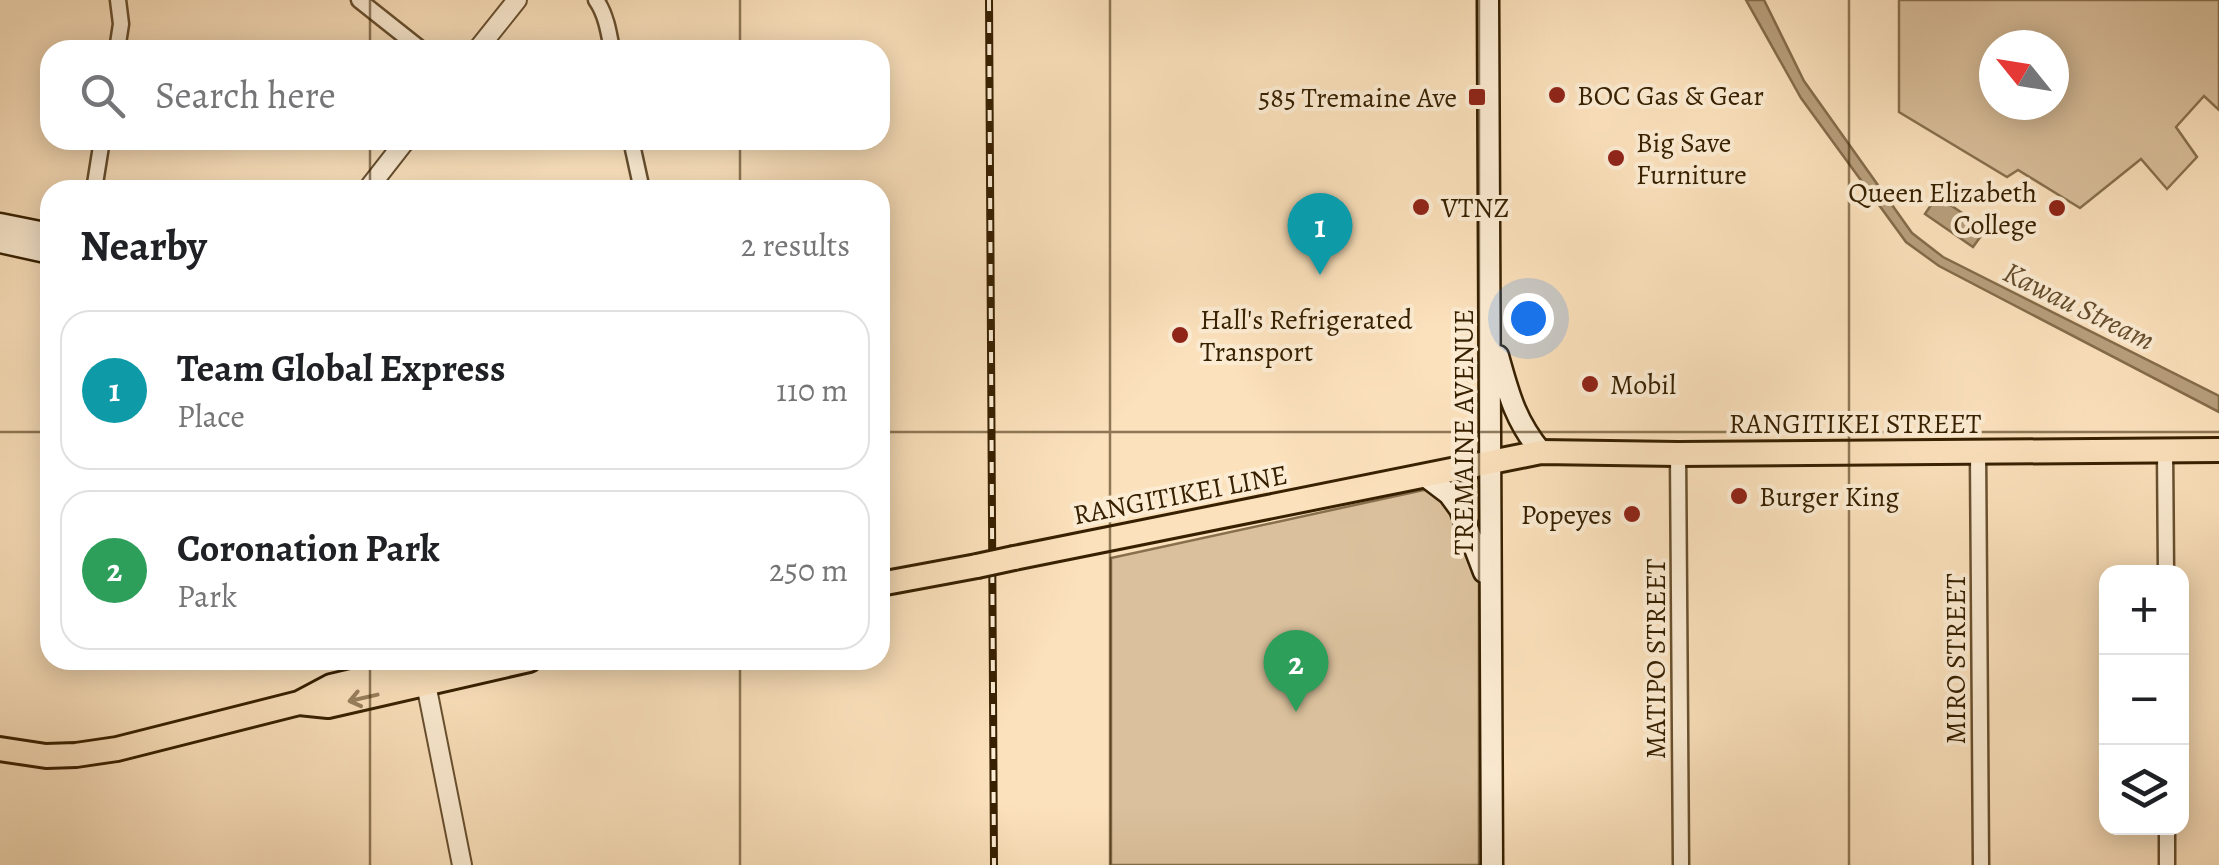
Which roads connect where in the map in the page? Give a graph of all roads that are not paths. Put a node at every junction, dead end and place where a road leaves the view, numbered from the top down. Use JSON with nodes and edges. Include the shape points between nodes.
{"nodes":[{"id":1,"x":118,"y":0,"type":"edge"},
{"id":2,"x":359,"y":0,"type":"edge"},
{"id":3,"x":516,"y":0,"type":"edge"},
{"id":4,"x":596,"y":0,"type":"edge"},
{"id":5,"x":1488,"y":0,"type":"edge"},
{"id":6,"x":119,"y":40,"type":"edge"},
{"id":7,"x":409,"y":40,"type":"edge"},
{"id":8,"x":484,"y":40,"type":"edge"},
{"id":9,"x":610,"y":40,"type":"edge"},
{"id":10,"x":100,"y":150,"type":"edge"},
{"id":11,"x":398,"y":150,"type":"edge"},
{"id":12,"x":633,"y":150,"type":"edge"},
{"id":13,"x":96,"y":180,"type":"edge"},
{"id":14,"x":375,"y":180,"type":"edge"},
{"id":15,"x":640,"y":180,"type":"edge"},
{"id":16,"x":0,"y":224,"type":"edge"},
{"id":17,"x":40,"y":232,"type":"edge"},
{"id":18,"x":0,"y":242,"type":"edge"},
{"id":19,"x":40,"y":250,"type":"edge"},
{"id":20,"x":1491,"y":330,"type":"junction"},
{"id":21,"x":2219,"y":450,"type":"edge"},
{"id":22,"x":2165,"y":451,"type":"junction"},
{"id":23,"x":1541,"y":452,"type":"junction"},
{"id":24,"x":1978,"y":452,"type":"junction"},
{"id":25,"x":1678,"y":454,"type":"junction"},
{"id":26,"x":1492,"y":460,"type":"junction"},
{"id":27,"x":1424,"y":475,"type":"junction"},
{"id":28,"x":2166,"y":565,"type":"edge"},
{"id":29,"x":890,"y":582,"type":"edge"},
{"id":30,"x":1490,"y":588,"type":"junction"},
{"id":31,"x":359,"y":670,"type":"edge"},
{"id":32,"x":408,"y":670,"type":"edge"},
{"id":33,"x":417,"y":670,"type":"edge"},
{"id":34,"x":428,"y":670,"type":"edge"},
{"id":35,"x":331,"y":686,"type":"junction"},
{"id":36,"x":299,"y":703,"type":"junction"},
{"id":37,"x":0,"y":749,"type":"edge"},
{"id":38,"x":2166,"y":835,"type":"edge"},
{"id":39,"x":462,"y":865,"type":"edge"},
{"id":40,"x":1492,"y":865,"type":"edge"},
{"id":41,"x":1681,"y":865,"type":"edge"},
{"id":42,"x":1981,"y":865,"type":"edge"},
{"id":43,"x":2167,"y":865,"type":"edge"}],
"edges":[{"from":1,"to":6,"type":"street"},
{"from":2,"to":7,"type":"street"},
{"from":3,"to":8,"type":"street"},
{"from":4,"to":9,"type":"street"},
{"from":5,"to":20,"type":"main road","name":"TREMAINE AVENUE"},
{"from":10,"to":13,"type":"street"},
{"from":11,"to":14,"type":"street"},
{"from":12,"to":15,"type":"street"},
{"from":16,"to":17,"type":"main road"},
{"from":18,"to":19,"type":"main road"},
{"from":20,"to":23,"type":"main road","via":[[1514,411]]},
{"from":20,"to":26,"type":"main road","name":"TREMAINE AVENUE"},
{"from":21,"to":22,"type":"highway","name":"RANGITIKEI STREET"},
{"from":22,"to":24,"type":"highway","name":"RANGITIKEI STREET"},
{"from":22,"to":28,"type":"street"},
{"from":23,"to":25,"type":"highway","name":"RANGITIKEI STREET"},
{"from":23,"to":26,"type":"highway","name":"RANGITIKEI STREET"},
{"from":24,"to":25,"type":"highway","name":"RANGITIKEI STREET"},
{"from":24,"to":42,"type":"street","name":"MIRO STREET"},
{"from":25,"to":41,"type":"street","name":"MATIPO STREET"},
{"from":26,"to":27,"type":"highway","name":"RANGITIKEI LINE"},
{"from":26,"to":30,"type":"main road","name":"TREMAINE AVENUE"},
{"from":27,"to":29,"type":"highway","name":"RANGITIKEI LINE","bridge":true},
{"from":27,"to":30,"type":"main road","via":[[1460,510]]},
{"from":30,"to":40,"type":"main road","name":"TREMAINE AVENUE"},
{"from":31,"to":35,"type":"highway"},
{"from":32,"to":35,"type":"highway"},
{"from":33,"to":36,"type":"highway","one_way":true,"via":[[328,706]]},
{"from":34,"to":39,"type":"street"},
{"from":35,"to":36,"type":"highway"},
{"from":36,"to":37,"type":"highway","via":[[117,749],[46,756]]},
{"from":38,"to":43,"type":"street"}]}
